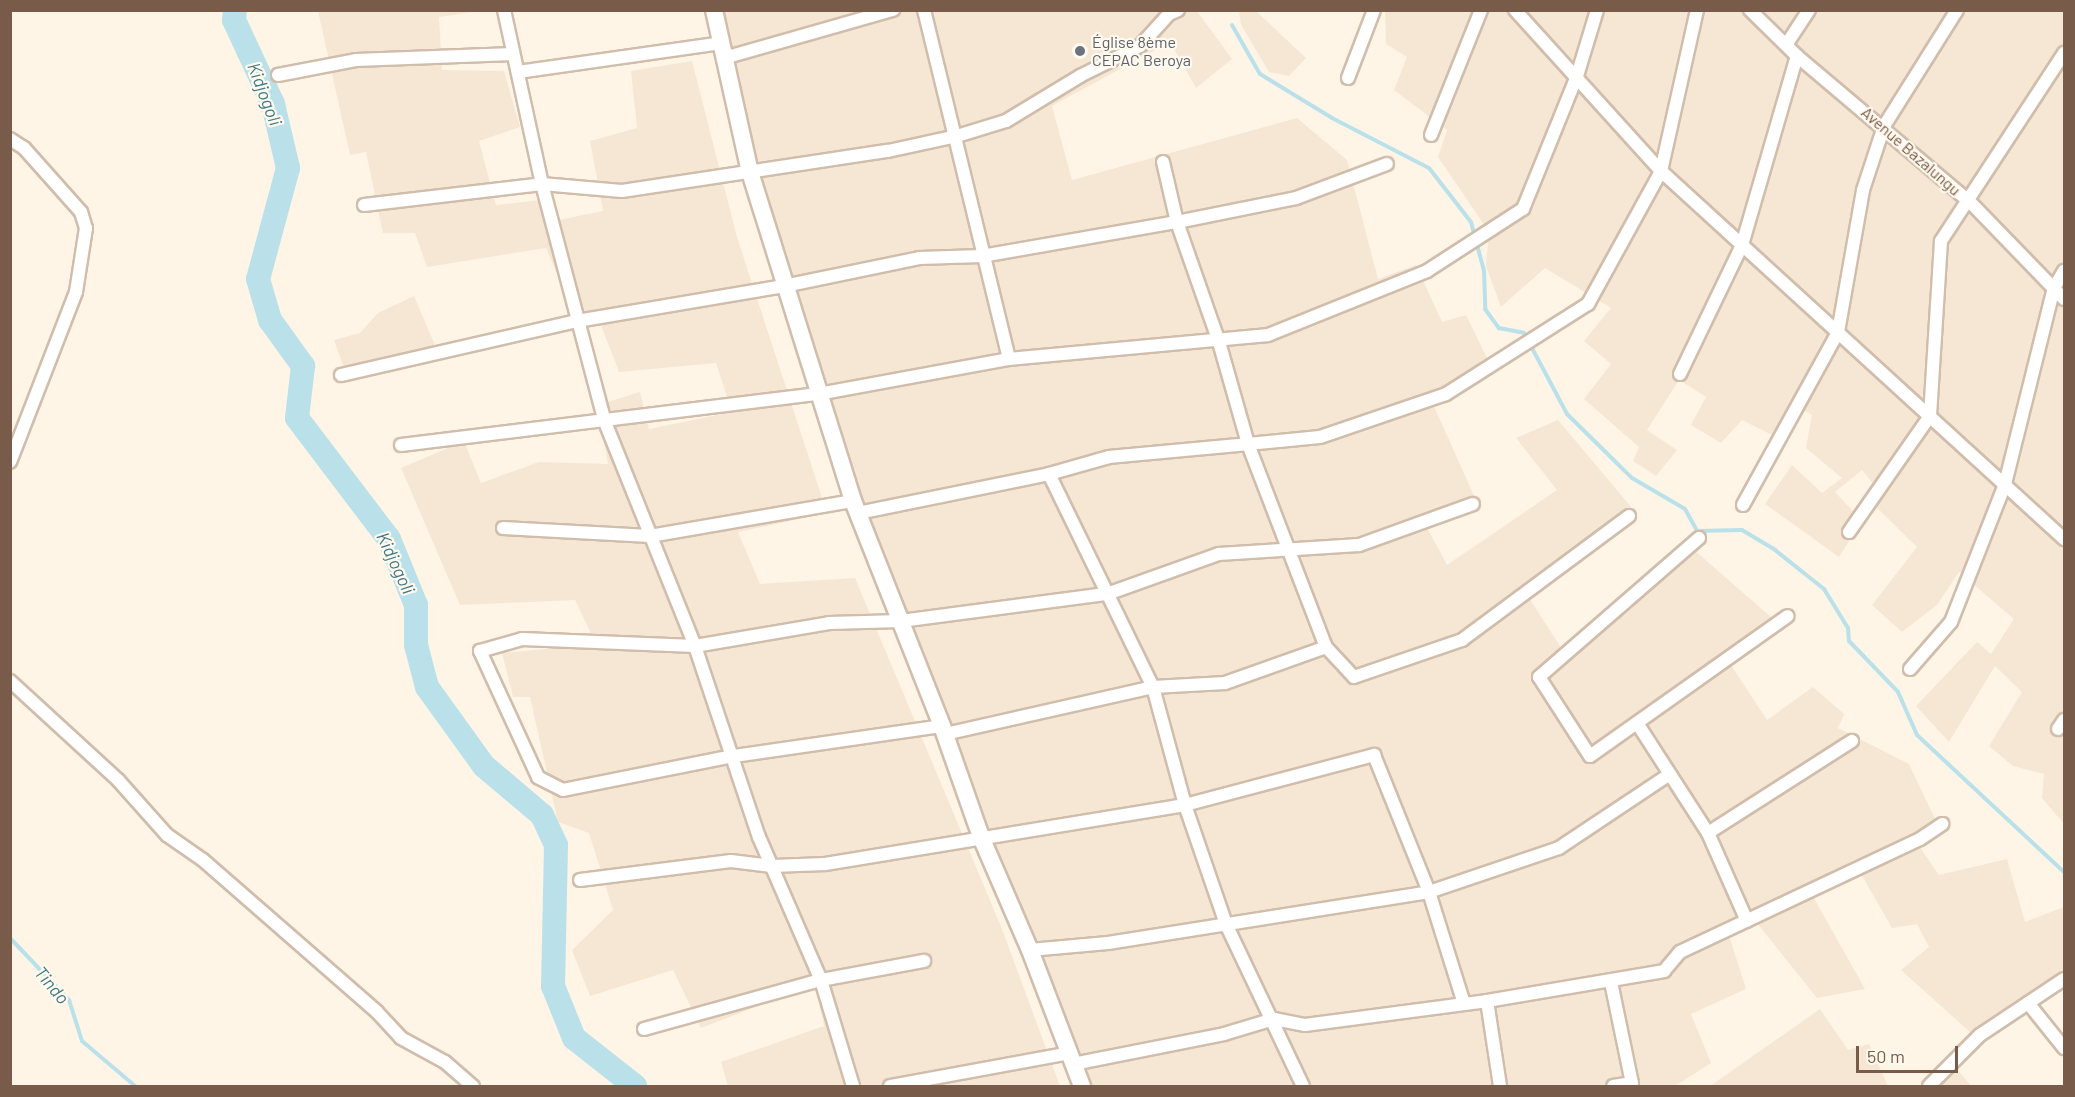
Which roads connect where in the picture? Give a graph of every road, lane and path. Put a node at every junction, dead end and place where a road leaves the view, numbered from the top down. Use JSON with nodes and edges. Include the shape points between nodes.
{"nodes":[{"id":1,"x":504,"y":10,"type":"edge"},
{"id":2,"x":714,"y":10,"type":"edge"},
{"id":3,"x":893,"y":10,"type":"edge"},
{"id":4,"x":924,"y":10,"type":"edge"},
{"id":5,"x":1178,"y":10,"type":"edge"},
{"id":6,"x":1374,"y":10,"type":"edge"},
{"id":7,"x":1481,"y":10,"type":"edge"},
{"id":8,"x":1515,"y":10,"type":"edge"},
{"id":9,"x":1597,"y":10,"type":"edge"},
{"id":10,"x":1697,"y":10,"type":"edge"},
{"id":11,"x":1750,"y":10,"type":"edge"},
{"id":12,"x":1809,"y":10,"type":"edge"},
{"id":13,"x":1957,"y":10,"type":"edge"},
{"id":14,"x":1786,"y":45,"type":"junction"},
{"id":15,"x":722,"y":50,"type":"junction"},
{"id":16,"x":2064,"y":53,"type":"edge"},
{"id":17,"x":513,"y":54,"type":"junction"},
{"id":18,"x":1797,"y":56,"type":"junction"},
{"id":19,"x":518,"y":72,"type":"junction"},
{"id":20,"x":278,"y":75,"type":"dead end"},
{"id":21,"x":1577,"y":76,"type":"junction"},
{"id":22,"x":1347,"y":78,"type":"dead end"},
{"id":23,"x":1884,"y":126,"type":"junction"},
{"id":24,"x":1431,"y":135,"type":"dead end"},
{"id":25,"x":957,"y":136,"type":"junction"},
{"id":26,"x":10,"y":139,"type":"edge"},
{"id":27,"x":1163,"y":162,"type":"dead end"},
{"id":28,"x":1387,"y":164,"type":"dead end"},
{"id":29,"x":1661,"y":171,"type":"junction"},
{"id":30,"x":750,"y":172,"type":"junction"},
{"id":31,"x":542,"y":184,"type":"junction"},
{"id":32,"x":1970,"y":202,"type":"junction"},
{"id":33,"x":364,"y":205,"type":"dead end"},
{"id":34,"x":1177,"y":222,"type":"junction"},
{"id":35,"x":1742,"y":245,"type":"junction"},
{"id":36,"x":982,"y":256,"type":"junction"},
{"id":37,"x":2064,"y":271,"type":"edge"},
{"id":38,"x":784,"y":286,"type":"junction"},
{"id":39,"x":2054,"y":288,"type":"junction"},
{"id":40,"x":2064,"y":299,"type":"edge"},
{"id":41,"x":577,"y":321,"type":"junction"},
{"id":42,"x":1838,"y":332,"type":"junction"},
{"id":43,"x":1219,"y":342,"type":"junction"},
{"id":44,"x":1009,"y":359,"type":"junction"},
{"id":45,"x":1680,"y":374,"type":"dead end"},
{"id":46,"x":341,"y":375,"type":"dead end"},
{"id":47,"x":818,"y":394,"type":"junction"},
{"id":48,"x":1930,"y":416,"type":"junction"},
{"id":49,"x":605,"y":422,"type":"junction"},
{"id":50,"x":1248,"y":444,"type":"junction"},
{"id":51,"x":401,"y":445,"type":"dead end"},
{"id":52,"x":10,"y":462,"type":"edge"},
{"id":53,"x":1049,"y":474,"type":"junction"},
{"id":54,"x":2005,"y":484,"type":"junction"},
{"id":55,"x":1473,"y":504,"type":"dead end"},
{"id":56,"x":1743,"y":504,"type":"dead end"},
{"id":57,"x":855,"y":507,"type":"junction"},
{"id":58,"x":1629,"y":516,"type":"dead end"},
{"id":59,"x":502,"y":528,"type":"dead end"},
{"id":60,"x":1849,"y":532,"type":"dead end"},
{"id":61,"x":650,"y":536,"type":"junction"},
{"id":62,"x":1699,"y":538,"type":"dead end"},
{"id":63,"x":2064,"y":539,"type":"edge"},
{"id":64,"x":1290,"y":551,"type":"junction"},
{"id":65,"x":1107,"y":594,"type":"junction"},
{"id":66,"x":1788,"y":616,"type":"dead end"},
{"id":67,"x":901,"y":621,"type":"junction"},
{"id":68,"x":695,"y":646,"type":"junction"},
{"id":69,"x":1326,"y":647,"type":"junction"},
{"id":70,"x":1910,"y":669,"type":"dead end"},
{"id":71,"x":10,"y":681,"type":"edge"},
{"id":72,"x":1153,"y":687,"type":"junction"},
{"id":73,"x":1637,"y":723,"type":"junction"},
{"id":74,"x":943,"y":730,"type":"junction"},
{"id":75,"x":1852,"y":741,"type":"dead end"},
{"id":76,"x":733,"y":756,"type":"junction"},
{"id":77,"x":1670,"y":774,"type":"junction"},
{"id":78,"x":1185,"y":805,"type":"junction"},
{"id":79,"x":1942,"y":824,"type":"dead end"},
{"id":80,"x":1708,"y":832,"type":"junction"},
{"id":81,"x":981,"y":837,"type":"junction"},
{"id":82,"x":772,"y":866,"type":"junction"},
{"id":83,"x":580,"y":880,"type":"dead end"},
{"id":84,"x":1429,"y":892,"type":"junction"},
{"id":85,"x":1747,"y":921,"type":"junction"},
{"id":86,"x":1227,"y":924,"type":"junction"},
{"id":87,"x":1030,"y":950,"type":"junction"},
{"id":88,"x":924,"y":961,"type":"dead end"},
{"id":89,"x":2064,"y":979,"type":"edge"},
{"id":90,"x":821,"y":980,"type":"junction"},
{"id":91,"x":1611,"y":982,"type":"junction"},
{"id":92,"x":1487,"y":1001,"type":"junction"},
{"id":93,"x":2028,"y":1003,"type":"junction"},
{"id":94,"x":1464,"y":1004,"type":"junction"},
{"id":95,"x":1274,"y":1019,"type":"junction"},
{"id":96,"x":644,"y":1029,"type":"dead end"},
{"id":97,"x":2064,"y":1048,"type":"edge"},
{"id":98,"x":1071,"y":1058,"type":"junction"},
{"id":99,"x":473,"y":1086,"type":"edge"},
{"id":100,"x":853,"y":1086,"type":"edge"},
{"id":101,"x":890,"y":1086,"type":"edge"},
{"id":102,"x":1082,"y":1086,"type":"edge"},
{"id":103,"x":1303,"y":1086,"type":"edge"},
{"id":104,"x":1500,"y":1086,"type":"edge"},
{"id":105,"x":1613,"y":1086,"type":"edge"},
{"id":106,"x":1929,"y":1086,"type":"edge"}],
"edges":[{"from":1,"to":17,"type":"street"},
{"from":2,"to":15,"type":"street"},
{"from":3,"to":15,"type":"street"},
{"from":4,"to":25,"type":"street"},
{"from":5,"to":25,"type":"street","via":[[1169,14],[1140,46],[1080,76],[1006,121]]},
{"from":6,"to":22,"type":"street"},
{"from":7,"to":24,"type":"street"},
{"from":8,"to":21,"type":"street"},
{"from":9,"to":21,"type":"street"},
{"from":10,"to":29,"type":"street"},
{"from":11,"to":14,"type":"street","name":"Avenue Bazalungu"},
{"from":12,"to":14,"type":"street"},
{"from":13,"to":23,"type":"street"},
{"from":14,"to":18,"type":"street","name":"Avenue Bazalungu"},
{"from":15,"to":19,"type":"street"},
{"from":15,"to":30,"type":"street"},
{"from":16,"to":32,"type":"street"},
{"from":17,"to":19,"type":"street"},
{"from":17,"to":20,"type":"street","via":[[356,60]]},
{"from":18,"to":23,"type":"street","name":"Avenue Bazalungu"},
{"from":18,"to":35,"type":"street"},
{"from":19,"to":31,"type":"street"},
{"from":21,"to":29,"type":"street"},
{"from":21,"to":43,"type":"street","via":[[1523,209],[1427,271],[1268,335]]},
{"from":23,"to":32,"type":"street","name":"Avenue Bazalungu"},
{"from":23,"to":42,"type":"street","via":[[1863,190]]},
{"from":25,"to":30,"type":"street"},
{"from":25,"to":36,"type":"street"},
{"from":26,"to":52,"type":"street","via":[[24,148],[81,212],[87,228],[76,292]]},
{"from":27,"to":34,"type":"street"},
{"from":28,"to":34,"type":"street","via":[[1296,198]]},
{"from":29,"to":35,"type":"street"},
{"from":29,"to":50,"type":"street","via":[[1588,304],[1446,394],[1320,437]]},
{"from":30,"to":31,"type":"street","via":[[622,191]]},
{"from":30,"to":38,"type":"street"},
{"from":31,"to":33,"type":"street"},
{"from":31,"to":41,"type":"street"},
{"from":32,"to":39,"type":"street","name":"Avenue Bazalungu"},
{"from":32,"to":48,"type":"street","via":[[1941,241]]},
{"from":34,"to":36,"type":"street"},
{"from":34,"to":43,"type":"street"},
{"from":35,"to":42,"type":"street"},
{"from":35,"to":45,"type":"street"},
{"from":36,"to":38,"type":"street","via":[[919,258]]},
{"from":36,"to":44,"type":"street"},
{"from":37,"to":39,"type":"street"},
{"from":38,"to":41,"type":"street"},
{"from":38,"to":47,"type":"street"},
{"from":39,"to":40,"type":"street","name":"Avenue Bazalungu"},
{"from":39,"to":54,"type":"street"},
{"from":41,"to":46,"type":"street"},
{"from":41,"to":49,"type":"street"},
{"from":42,"to":48,"type":"street"},
{"from":42,"to":56,"type":"street"},
{"from":43,"to":44,"type":"street"},
{"from":43,"to":50,"type":"street"},
{"from":44,"to":47,"type":"street"},
{"from":47,"to":49,"type":"street"},
{"from":47,"to":57,"type":"street"},
{"from":48,"to":54,"type":"street"},
{"from":48,"to":60,"type":"street"},
{"from":49,"to":51,"type":"street"},
{"from":49,"to":61,"type":"street"},
{"from":50,"to":53,"type":"street","via":[[1109,457]]},
{"from":50,"to":64,"type":"street"},
{"from":53,"to":57,"type":"street"},
{"from":53,"to":65,"type":"street"},
{"from":54,"to":63,"type":"street"},
{"from":54,"to":70,"type":"street","via":[[1951,622]]},
{"from":55,"to":64,"type":"street","via":[[1359,545]]},
{"from":57,"to":61,"type":"street"},
{"from":57,"to":67,"type":"street"},
{"from":58,"to":69,"type":"street","via":[[1462,640],[1354,677]]},
{"from":59,"to":61,"type":"street"},
{"from":61,"to":68,"type":"street"},
{"from":62,"to":73,"type":"street","via":[[1539,677],[1590,756]]},
{"from":64,"to":65,"type":"street","via":[[1219,554]]},
{"from":64,"to":69,"type":"street"},
{"from":65,"to":67,"type":"street"},
{"from":65,"to":72,"type":"street"},
{"from":66,"to":73,"type":"street"},
{"from":67,"to":68,"type":"street","via":[[829,623]]},
{"from":67,"to":74,"type":"street"},
{"from":68,"to":76,"type":"street"},
{"from":68,"to":76,"type":"street","via":[[522,639],[480,651],[538,777],[563,790]]},
{"from":69,"to":72,"type":"street","via":[[1225,683]]},
{"from":71,"to":99,"type":"street","via":[[118,780],[167,835],[203,860],[377,1012],[400,1038],[445,1062]]},
{"from":72,"to":74,"type":"street"},
{"from":72,"to":78,"type":"street"},
{"from":73,"to":77,"type":"street"},
{"from":74,"to":76,"type":"street"},
{"from":74,"to":81,"type":"street"},
{"from":75,"to":80,"type":"street"},
{"from":76,"to":82,"type":"street"},
{"from":77,"to":80,"type":"street"},
{"from":77,"to":84,"type":"street","via":[[1559,848]]},
{"from":78,"to":81,"type":"street"},
{"from":78,"to":84,"type":"street","via":[[1374,755]]},
{"from":78,"to":86,"type":"street"},
{"from":79,"to":85,"type":"street","via":[[1920,839]]},
{"from":80,"to":85,"type":"street"},
{"from":81,"to":82,"type":"street","via":[[825,864]]},
{"from":81,"to":87,"type":"street"},
{"from":82,"to":83,"type":"street","via":[[731,861]]},
{"from":82,"to":90,"type":"street"},
{"from":84,"to":86,"type":"street"},
{"from":84,"to":94,"type":"street"},
{"from":85,"to":91,"type":"street","via":[[1680,952],[1664,971]]},
{"from":86,"to":87,"type":"street","via":[[1108,943]]},
{"from":86,"to":95,"type":"street"},
{"from":87,"to":98,"type":"street"},
{"from":88,"to":90,"type":"street"},
{"from":89,"to":93,"type":"street"},
{"from":90,"to":96,"type":"street"},
{"from":90,"to":100,"type":"street"},
{"from":91,"to":92,"type":"street"},
{"from":91,"to":105,"type":"street","via":[[1632,1083]]},
{"from":92,"to":94,"type":"street"},
{"from":92,"to":104,"type":"street"},
{"from":93,"to":97,"type":"street"},
{"from":93,"to":106,"type":"street","via":[[1980,1035]]},
{"from":94,"to":95,"type":"street","via":[[1305,1025]]},
{"from":95,"to":98,"type":"street","via":[[1224,1034]]},
{"from":95,"to":103,"type":"street"},
{"from":98,"to":101,"type":"street"},
{"from":98,"to":102,"type":"street"}]}
